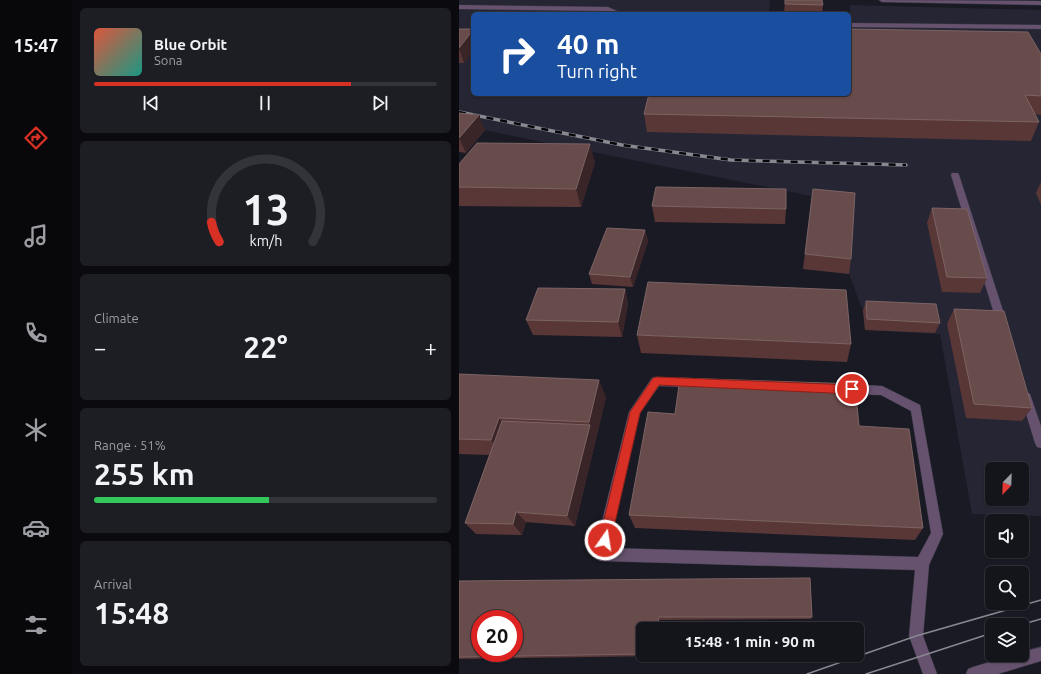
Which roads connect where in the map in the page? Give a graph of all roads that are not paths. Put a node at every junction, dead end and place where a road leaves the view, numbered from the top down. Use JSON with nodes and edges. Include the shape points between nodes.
{"nodes":[{"id":1,"x":882,"y":0,"type":"edge"},
{"id":2,"x":892,"y":0,"type":"edge"},
{"id":3,"x":1041,"y":3,"type":"edge"},
{"id":4,"x":459,"y":7,"type":"edge"},
{"id":5,"x":618,"y":12,"type":"edge"},
{"id":6,"x":851,"y":25,"type":"edge"},
{"id":7,"x":1041,"y":27,"type":"edge"},
{"id":8,"x":955,"y":175,"type":"dead end"},
{"id":9,"x":1005,"y":331,"type":"edge"},
{"id":10,"x":703,"y":383,"type":"edge"},
{"id":11,"x":828,"y":388,"type":"edge"},
{"id":12,"x":1024,"y":390,"type":"edge"},
{"id":13,"x":1041,"y":443,"type":"edge"},
{"id":14,"x":923,"y":564,"type":"junction"},
{"id":15,"x":1041,"y":654,"type":"edge"},
{"id":16,"x":930,"y":674,"type":"edge"},
{"id":17,"x":973,"y":674,"type":"edge"}],
"edges":[{"from":1,"to":2,"type":"lane"},
{"from":2,"to":3,"type":"lane"},
{"from":4,"to":5,"type":"lane","via":[[608,6]]},
{"from":6,"to":7,"type":"lane"},
{"from":8,"to":9,"type":"lane"},
{"from":10,"to":14,"type":"lane","via":[[657,381],[635,412],[601,554]]},
{"from":11,"to":14,"type":"lane","via":[[882,391],[916,408],[937,534]]},
{"from":12,"to":13,"type":"lane"},
{"from":14,"to":16,"type":"lane","via":[[916,636]]},
{"from":15,"to":17,"type":"lane"}]}
